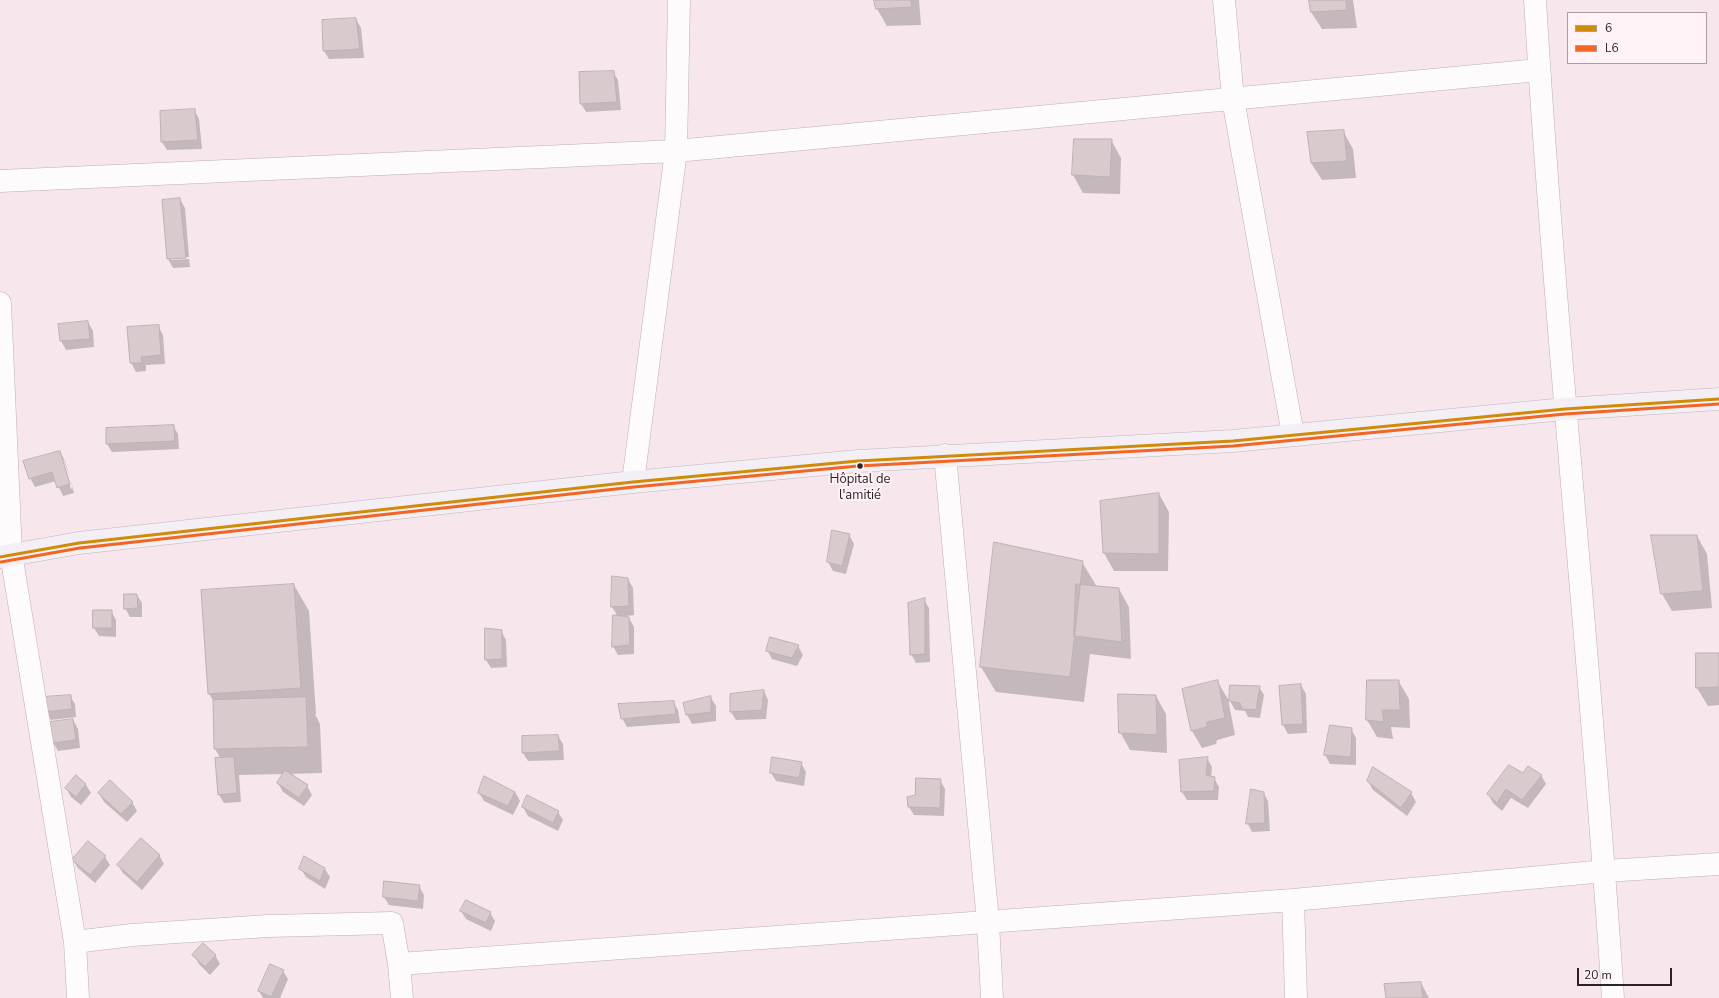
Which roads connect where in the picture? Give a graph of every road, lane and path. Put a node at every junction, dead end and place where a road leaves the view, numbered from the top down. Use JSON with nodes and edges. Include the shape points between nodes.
{"nodes":[{"id":1,"x":679,"y":0,"type":"edge"},
{"id":2,"x":1224,"y":0,"type":"edge"},
{"id":3,"x":1535,"y":0,"type":"edge"},
{"id":4,"x":1539,"y":70,"type":"junction"},
{"id":5,"x":1233,"y":99,"type":"junction"},
{"id":6,"x":676,"y":151,"type":"junction"},
{"id":7,"x":0,"y":181,"type":"edge"},
{"id":8,"x":0,"y":303,"type":"edge"},
{"id":9,"x":1719,"y":399,"type":"edge"},
{"id":10,"x":1565,"y":409,"type":"junction"},
{"id":11,"x":1293,"y":435,"type":"junction"},
{"id":12,"x":945,"y":455,"type":"junction"},
{"id":13,"x":633,"y":482,"type":"junction"},
{"id":14,"x":6,"y":555,"type":"edge"},
{"id":15,"x":1719,"y":864,"type":"edge"},
{"id":16,"x":1605,"y":871,"type":"junction"},
{"id":17,"x":1293,"y":900,"type":"junction"},
{"id":18,"x":988,"y":922,"type":"junction"},
{"id":19,"x":75,"y":942,"type":"junction"},
{"id":20,"x":399,"y":964,"type":"junction"},
{"id":21,"x":78,"y":998,"type":"edge"},
{"id":22,"x":402,"y":998,"type":"edge"},
{"id":23,"x":992,"y":998,"type":"edge"},
{"id":24,"x":1296,"y":998,"type":"edge"},
{"id":25,"x":1614,"y":998,"type":"edge"}],
"edges":[{"from":1,"to":6,"type":"street"},
{"from":2,"to":5,"type":"street"},
{"from":3,"to":4,"type":"street"},
{"from":4,"to":5,"type":"street"},
{"from":4,"to":10,"type":"street"},
{"from":5,"to":6,"type":"street"},
{"from":5,"to":11,"type":"street"},
{"from":6,"to":7,"type":"street"},
{"from":6,"to":13,"type":"street"},
{"from":8,"to":14,"type":"street"},
{"from":9,"to":10,"type":"main road"},
{"from":10,"to":11,"type":"main road"},
{"from":10,"to":16,"type":"street"},
{"from":11,"to":12,"type":"main road","via":[[1232,441]]},
{"from":12,"to":13,"type":"main road"},
{"from":12,"to":18,"type":"street"},
{"from":13,"to":14,"type":"main road","via":[[79,543]]},
{"from":14,"to":19,"type":"street"},
{"from":15,"to":16,"type":"street"},
{"from":16,"to":17,"type":"street"},
{"from":16,"to":25,"type":"street"},
{"from":17,"to":18,"type":"street"},
{"from":17,"to":24,"type":"street"},
{"from":18,"to":20,"type":"street"},
{"from":18,"to":23,"type":"street"},
{"from":19,"to":20,"type":"street","via":[[132,935],[268,926],[392,923]]},
{"from":19,"to":21,"type":"street"},
{"from":20,"to":22,"type":"street"}]}
